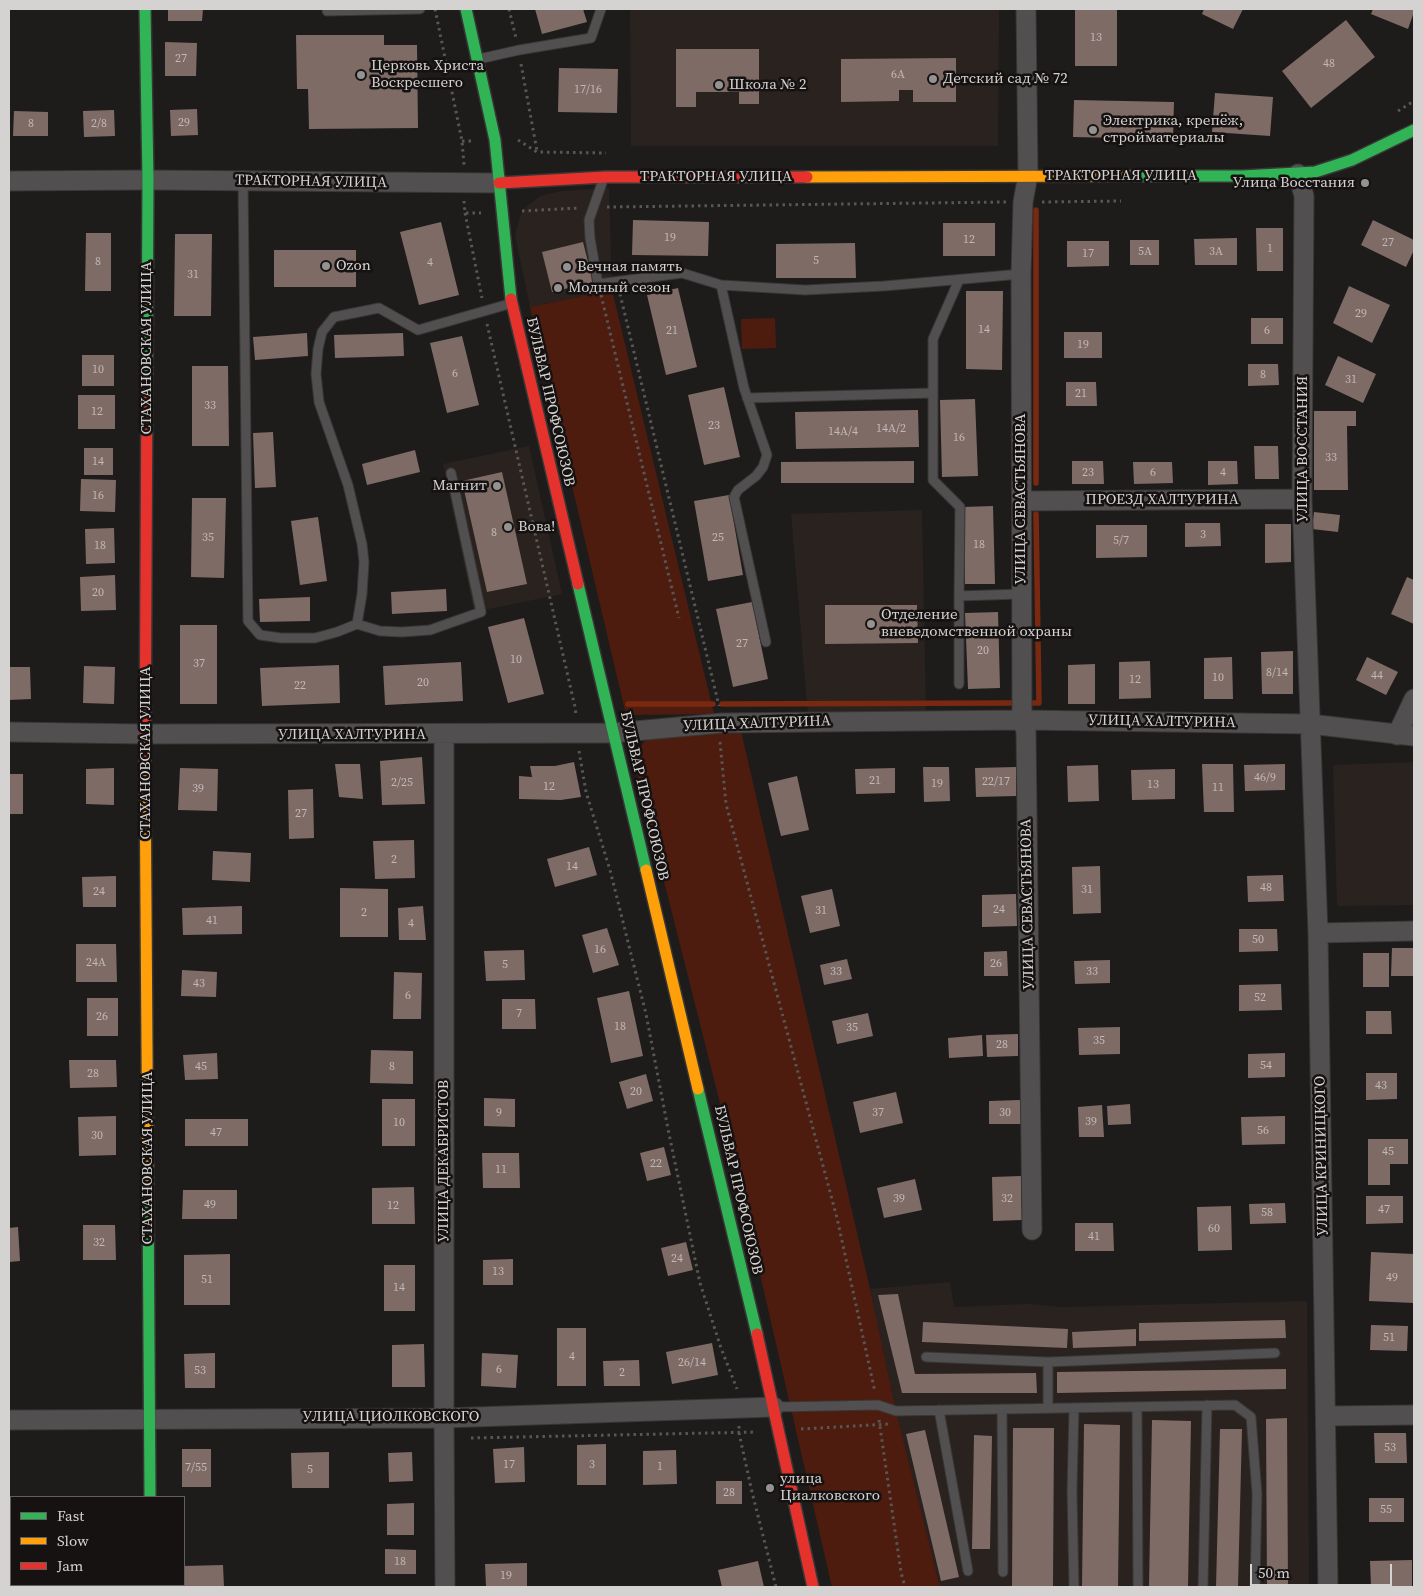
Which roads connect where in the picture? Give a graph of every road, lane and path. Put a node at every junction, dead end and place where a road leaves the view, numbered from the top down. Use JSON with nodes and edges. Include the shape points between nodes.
{"nodes":[{"id":1,"x":145,"y":9,"type":"edge"},
{"id":2,"x":420,"y":9,"type":"edge"},
{"id":3,"x":435,"y":9,"type":"edge"},
{"id":4,"x":466,"y":9,"type":"edge"},
{"id":5,"x":509,"y":9,"type":"edge"},
{"id":6,"x":601,"y":9,"type":"edge"},
{"id":7,"x":1026,"y":9,"type":"edge"},
{"id":8,"x":327,"y":11,"type":"dead end"},
{"id":9,"x":519,"y":50,"type":"junction"},
{"id":10,"x":477,"y":60,"type":"junction"},
{"id":11,"x":1414,"y":130,"type":"edge"},
{"id":12,"x":537,"y":152,"type":"dead end"},
{"id":13,"x":1298,"y":174,"type":"junction"},
{"id":14,"x":1028,"y":175,"type":"junction"},
{"id":15,"x":604,"y":177,"type":"junction"},
{"id":16,"x":148,"y":180,"type":"junction"},
{"id":17,"x":9,"y":181,"type":"edge"},
{"id":18,"x":243,"y":181,"type":"junction"},
{"id":19,"x":464,"y":183,"type":"junction"},
{"id":20,"x":499,"y":183,"type":"junction"},
{"id":21,"x":1122,"y":201,"type":"dead end"},
{"id":22,"x":1023,"y":202,"type":"junction"},
{"id":23,"x":594,"y":208,"type":"junction"},
{"id":24,"x":503,"y":212,"type":"junction"},
{"id":25,"x":465,"y":213,"type":"junction"},
{"id":26,"x":1021,"y":274,"type":"junction"},
{"id":27,"x":959,"y":280,"type":"junction"},
{"id":28,"x":617,"y":282,"type":"junction"},
{"id":29,"x":598,"y":284,"type":"junction"},
{"id":30,"x":721,"y":285,"type":"junction"},
{"id":31,"x":511,"y":303,"type":"junction"},
{"id":32,"x":484,"y":311,"type":"junction"},
{"id":33,"x":933,"y":393,"type":"junction"},
{"id":34,"x":747,"y":398,"type":"junction"},
{"id":35,"x":451,"y":473,"type":"dead end"},
{"id":36,"x":1302,"y":499,"type":"junction"},
{"id":37,"x":1022,"y":501,"type":"junction"},
{"id":38,"x":1022,"y":594,"type":"junction"},
{"id":39,"x":958,"y":596,"type":"junction"},
{"id":40,"x":679,"y":618,"type":"dead end"},
{"id":41,"x":357,"y":624,"type":"junction"},
{"id":42,"x":766,"y":642,"type":"dead end"},
{"id":43,"x":959,"y":684,"type":"dead end"},
{"id":44,"x":1414,"y":699,"type":"edge"},
{"id":45,"x":1022,"y":720,"type":"junction"},
{"id":46,"x":722,"y":723,"type":"junction"},
{"id":47,"x":1310,"y":724,"type":"junction"},
{"id":48,"x":9,"y":732,"type":"edge"},
{"id":49,"x":576,"y":733,"type":"junction"},
{"id":50,"x":613,"y":733,"type":"junction"},
{"id":51,"x":145,"y":734,"type":"junction"},
{"id":52,"x":444,"y":735,"type":"junction"},
{"id":53,"x":1406,"y":736,"type":"edge"},
{"id":54,"x":1414,"y":931,"type":"edge"},
{"id":55,"x":1318,"y":933,"type":"junction"},
{"id":56,"x":1032,"y":1230,"type":"dead end"},
{"id":57,"x":1275,"y":1353,"type":"dead end"},
{"id":58,"x":926,"y":1357,"type":"dead end"},
{"id":59,"x":1048,"y":1362,"type":"junction"},
{"id":60,"x":878,"y":1405,"type":"junction"},
{"id":61,"x":1207,"y":1405,"type":"junction"},
{"id":62,"x":774,"y":1407,"type":"junction"},
{"id":63,"x":1138,"y":1407,"type":"junction"},
{"id":64,"x":739,"y":1408,"type":"junction"},
{"id":65,"x":1048,"y":1408,"type":"junction"},
{"id":66,"x":1074,"y":1408,"type":"junction"},
{"id":67,"x":1002,"y":1409,"type":"junction"},
{"id":68,"x":939,"y":1410,"type":"junction"},
{"id":69,"x":1414,"y":1415,"type":"edge"},
{"id":70,"x":1326,"y":1416,"type":"junction"},
{"id":71,"x":150,"y":1418,"type":"junction"},
{"id":72,"x":444,"y":1418,"type":"junction"},
{"id":73,"x":9,"y":1420,"type":"edge"},
{"id":74,"x":880,"y":1424,"type":"junction"},
{"id":75,"x":893,"y":1424,"type":"dead end"},
{"id":76,"x":778,"y":1431,"type":"junction"},
{"id":77,"x":739,"y":1433,"type":"junction"},
{"id":78,"x":444,"y":1438,"type":"junction"},
{"id":79,"x":150,"y":1496,"type":"edge"},
{"id":80,"x":968,"y":1571,"type":"dead end"},
{"id":81,"x":1003,"y":1572,"type":"dead end"},
{"id":82,"x":446,"y":1587,"type":"edge"},
{"id":83,"x":776,"y":1587,"type":"edge"},
{"id":84,"x":813,"y":1587,"type":"edge"},
{"id":85,"x":905,"y":1587,"type":"edge"},
{"id":86,"x":1074,"y":1587,"type":"edge"},
{"id":87,"x":1138,"y":1587,"type":"edge"},
{"id":88,"x":1203,"y":1587,"type":"edge"},
{"id":89,"x":1255,"y":1587,"type":"edge"},
{"id":90,"x":1328,"y":1587,"type":"edge"}],
"edges":[{"from":1,"to":16,"type":"main road","name":"СТАХАНОВСКАЯ УЛИЦА"},
{"from":2,"to":8,"type":"lane"},
{"from":3,"to":19,"type":"path","via":[[462,141]]},
{"from":4,"to":10,"type":"main road","name":"БУЛЬВАР ПРОФСОЮЗОВ"},
{"from":5,"to":9,"type":"path"},
{"from":6,"to":9,"type":"lane","via":[[591,38]]},
{"from":7,"to":14,"type":"street","name":"УЛИЦА СЕВАСТЬЯНОВА"},
{"from":9,"to":10,"type":"lane"},
{"from":9,"to":12,"type":"path"},
{"from":10,"to":20,"type":"main road","name":"БУЛЬВАР ПРОФСОЮЗОВ","via":[[494,140]]},
{"from":11,"to":13,"type":"main road","name":"ТРАКТОРНАЯ УЛИЦА","via":[[1352,160]]},
{"from":13,"to":14,"type":"main road","name":"ТРАКТОРНАЯ УЛИЦА"},
{"from":13,"to":36,"type":"street","name":"УЛИЦА ВОССТАНИЯ","via":[[1304,196]]},
{"from":14,"to":15,"type":"main road","name":"ТРАКТОРНАЯ УЛИЦА"},
{"from":14,"to":22,"type":"street","name":"УЛИЦА СЕВАСТЬЯНОВА"},
{"from":15,"to":20,"type":"main road","name":"ТРАКТОРНАЯ УЛИЦА"},
{"from":15,"to":23,"type":"lane"},
{"from":16,"to":17,"type":"street","name":"ТРАКТОРНАЯ УЛИЦА"},
{"from":16,"to":18,"type":"street","name":"ТРАКТОРНАЯ УЛИЦА"},
{"from":16,"to":51,"type":"main road","name":"СТАХАНОВСКАЯ УЛИЦА"},
{"from":18,"to":19,"type":"street","name":"ТРАКТОРНАЯ УЛИЦА"},
{"from":18,"to":41,"type":"lane","via":[[248,621],[260,635],[281,638],[315,638]]},
{"from":19,"to":20,"type":"street","name":"ТРАКТОРНАЯ УЛИЦА"},
{"from":19,"to":25,"type":"path"},
{"from":20,"to":24,"type":"main road","name":"БУЛЬВАР ПРОФСОЮЗОВ"},
{"from":21,"to":22,"type":"path"},
{"from":22,"to":23,"type":"path"},
{"from":22,"to":26,"type":"street","name":"УЛИЦА СЕВАСТЬЯНОВА"},
{"from":23,"to":24,"type":"path"},
{"from":23,"to":29,"type":"lane","via":[[589,220]]},
{"from":24,"to":25,"type":"path"},
{"from":24,"to":31,"type":"main road","name":"БУЛЬВАР ПРОФСОЮЗОВ"},
{"from":25,"to":32,"type":"path"},
{"from":26,"to":27,"type":"lane"},
{"from":26,"to":37,"type":"street","name":"УЛИЦА СЕВАСТЬЯНОВА"},
{"from":27,"to":30,"type":"lane","via":[[804,290]]},
{"from":27,"to":33,"type":"lane","via":[[933,339]]},
{"from":28,"to":29,"type":"lane"},
{"from":28,"to":30,"type":"lane","via":[[682,273]]},
{"from":28,"to":46,"type":"path"},
{"from":29,"to":40,"type":"path"},
{"from":30,"to":34,"type":"lane"},
{"from":31,"to":32,"type":"lane"},
{"from":31,"to":50,"type":"main road","name":"БУЛЬВАР ПРОФСОЮЗОВ"},
{"from":32,"to":41,"type":"lane","via":[[418,330],[379,308],[334,317],[322,332],[316,374],[320,402],[348,485],[362,544],[364,562]]},
{"from":32,"to":49,"type":"path","via":[[575,707]]},
{"from":33,"to":34,"type":"lane"},
{"from":33,"to":39,"type":"lane","via":[[933,480],[960,507]]},
{"from":34,"to":42,"type":"lane","via":[[767,455],[756,476],[734,497]]},
{"from":35,"to":41,"type":"lane","via":[[480,612],[430,630],[380,631]]},
{"from":36,"to":37,"type":"street","name":"ПРОЕЗД ХАЛТУРИНА"},
{"from":36,"to":47,"type":"street","name":"УЛИЦА ВОССТАНИЯ"},
{"from":37,"to":38,"type":"street","name":"УЛИЦА СЕВАСТЬЯНОВА"},
{"from":38,"to":39,"type":"lane"},
{"from":38,"to":45,"type":"street","name":"УЛИЦА СЕВАСТЬЯНОВА"},
{"from":39,"to":43,"type":"lane"},
{"from":44,"to":53,"type":"street"},
{"from":45,"to":46,"type":"street","name":"УЛИЦА ХАЛТУРИНА"},
{"from":45,"to":47,"type":"street","name":"УЛИЦА ХАЛТУРИНА"},
{"from":45,"to":56,"type":"street","name":"УЛИЦА СЕВАСТЬЯНОВА","via":[[1026,731]]},
{"from":46,"to":50,"type":"street","name":"УЛИЦА ХАЛТУРИНА"},
{"from":46,"to":60,"type":"path","via":[[719,750],[726,804],[837,1218]]},
{"from":47,"to":53,"type":"street","name":"УЛИЦА ХАЛТУРИНА"},
{"from":47,"to":55,"type":"street","name":"УЛИЦА КРИНИЦКОГО"},
{"from":48,"to":51,"type":"street","name":"УЛИЦА ХАЛТУРИНА"},
{"from":49,"to":50,"type":"street","name":"УЛИЦА ХАЛТУРИНА"},
{"from":49,"to":52,"type":"street","name":"УЛИЦА ХАЛТУРИНА"},
{"from":49,"to":64,"type":"path","via":[[586,792],[610,870],[646,1014],[700,1282],[738,1389]]},
{"from":50,"to":62,"type":"main road","name":"БУЛЬВАР ПРОФСОЮЗОВ"},
{"from":51,"to":52,"type":"street","name":"УЛИЦА ХАЛТУРИНА"},
{"from":51,"to":71,"type":"main road","name":"СТАХАНОВСКАЯ УЛИЦА"},
{"from":52,"to":72,"type":"street","name":"УЛИЦА ДЕКАБРИСТОВ"},
{"from":54,"to":55,"type":"street"},
{"from":55,"to":70,"type":"street","name":"УЛИЦА КРИНИЦКОГО"},
{"from":57,"to":59,"type":"lane"},
{"from":58,"to":59,"type":"lane"},
{"from":59,"to":65,"type":"lane"},
{"from":60,"to":62,"type":"lane"},
{"from":60,"to":68,"type":"lane","via":[[896,1411]]},
{"from":60,"to":74,"type":"path"},
{"from":61,"to":63,"type":"lane"},
{"from":61,"to":88,"type":"lane"},
{"from":61,"to":89,"type":"lane","via":[[1235,1405],[1251,1418],[1257,1494]]},
{"from":62,"to":64,"type":"street","name":"УЛИЦА ЦИОЛКОВСКОГО"},
{"from":62,"to":76,"type":"main road","name":"БУЛЬВАР ПРОФСОЮЗОВ"},
{"from":63,"to":66,"type":"lane"},
{"from":63,"to":87,"type":"lane"},
{"from":64,"to":72,"type":"street","name":"УЛИЦА ЦИОЛКОВСКОГО"},
{"from":64,"to":77,"type":"path"},
{"from":65,"to":66,"type":"lane"},
{"from":65,"to":67,"type":"lane"},
{"from":66,"to":86,"type":"lane"},
{"from":67,"to":68,"type":"lane"},
{"from":67,"to":81,"type":"lane"},
{"from":68,"to":80,"type":"lane"},
{"from":69,"to":70,"type":"street"},
{"from":70,"to":90,"type":"street","name":"УЛИЦА КРИНИЦКОГО"},
{"from":71,"to":72,"type":"street","name":"УЛИЦА ЦИОЛКОВСКОГО"},
{"from":71,"to":73,"type":"street","name":"УЛИЦА ЦИОЛКОВСКОГО"},
{"from":71,"to":79,"type":"main road","name":"СТАХАНОВСКАЯ УЛИЦА"},
{"from":72,"to":78,"type":"street","name":"УЛИЦА ДЕКАБРИСТОВ"},
{"from":74,"to":75,"type":"path"},
{"from":74,"to":76,"type":"path"},
{"from":74,"to":85,"type":"path"},
{"from":76,"to":77,"type":"path"},
{"from":76,"to":84,"type":"main road","name":"БУЛЬВАР ПРОФСОЮЗОВ"},
{"from":77,"to":78,"type":"path"},
{"from":77,"to":83,"type":"path"},
{"from":78,"to":82,"type":"street","name":"УЛИЦА ДЕКАБРИСТОВ"}]}
